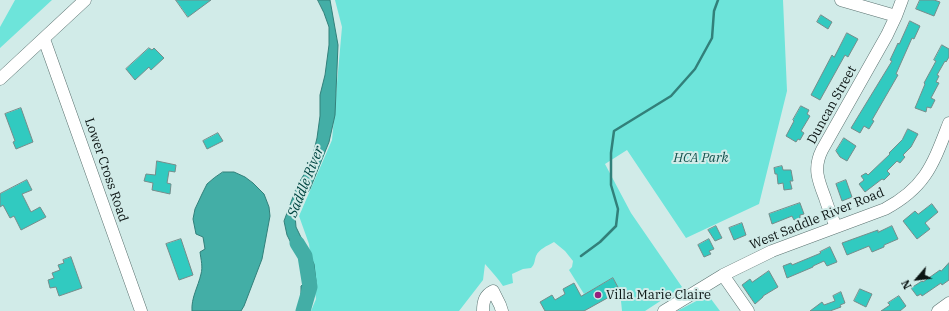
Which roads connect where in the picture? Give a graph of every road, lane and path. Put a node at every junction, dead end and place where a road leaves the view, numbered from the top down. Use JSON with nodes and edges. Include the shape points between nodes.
{"nodes":[{"id":1,"x":85,"y":0,"type":"edge"},
{"id":2,"x":841,"y":0,"type":"edge"},
{"id":3,"x":902,"y":0,"type":"edge"},
{"id":4,"x":896,"y":16,"type":"junction"},
{"id":5,"x":44,"y":39,"type":"junction"},
{"id":6,"x":0,"y":79,"type":"edge"},
{"id":7,"x":949,"y":124,"type":"edge"},
{"id":8,"x":836,"y":227,"type":"junction"},
{"id":9,"x":723,"y":275,"type":"junction"},
{"id":10,"x":949,"y":303,"type":"edge"},
{"id":11,"x":141,"y":311,"type":"edge"},
{"id":12,"x":483,"y":311,"type":"edge"},
{"id":13,"x":502,"y":311,"type":"edge"},
{"id":14,"x":664,"y":311,"type":"edge"},
{"id":15,"x":748,"y":311,"type":"edge"},
{"id":16,"x":938,"y":311,"type":"edge"}],
"edges":[{"from":1,"to":5,"type":"street"},
{"from":2,"to":4,"type":"street"},
{"from":3,"to":4,"type":"street","name":"Duncan Street"},
{"from":4,"to":8,"type":"street","name":"Duncan Street","via":[[817,163],[818,181]]},
{"from":5,"to":6,"type":"street"},
{"from":5,"to":11,"type":"street","name":"Lower Cross Road"},
{"from":7,"to":8,"type":"street","name":"West Saddle River Road","via":[[928,173],[909,194],[885,209]]},
{"from":8,"to":9,"type":"street","name":"West Saddle River Road","via":[[772,251]]},
{"from":9,"to":14,"type":"street","name":"West Saddle River Road"},
{"from":9,"to":15,"type":"street"},
{"from":10,"to":16,"type":"street"},
{"from":12,"to":13,"type":"street","via":[[486,295],[493,291]]}]}
